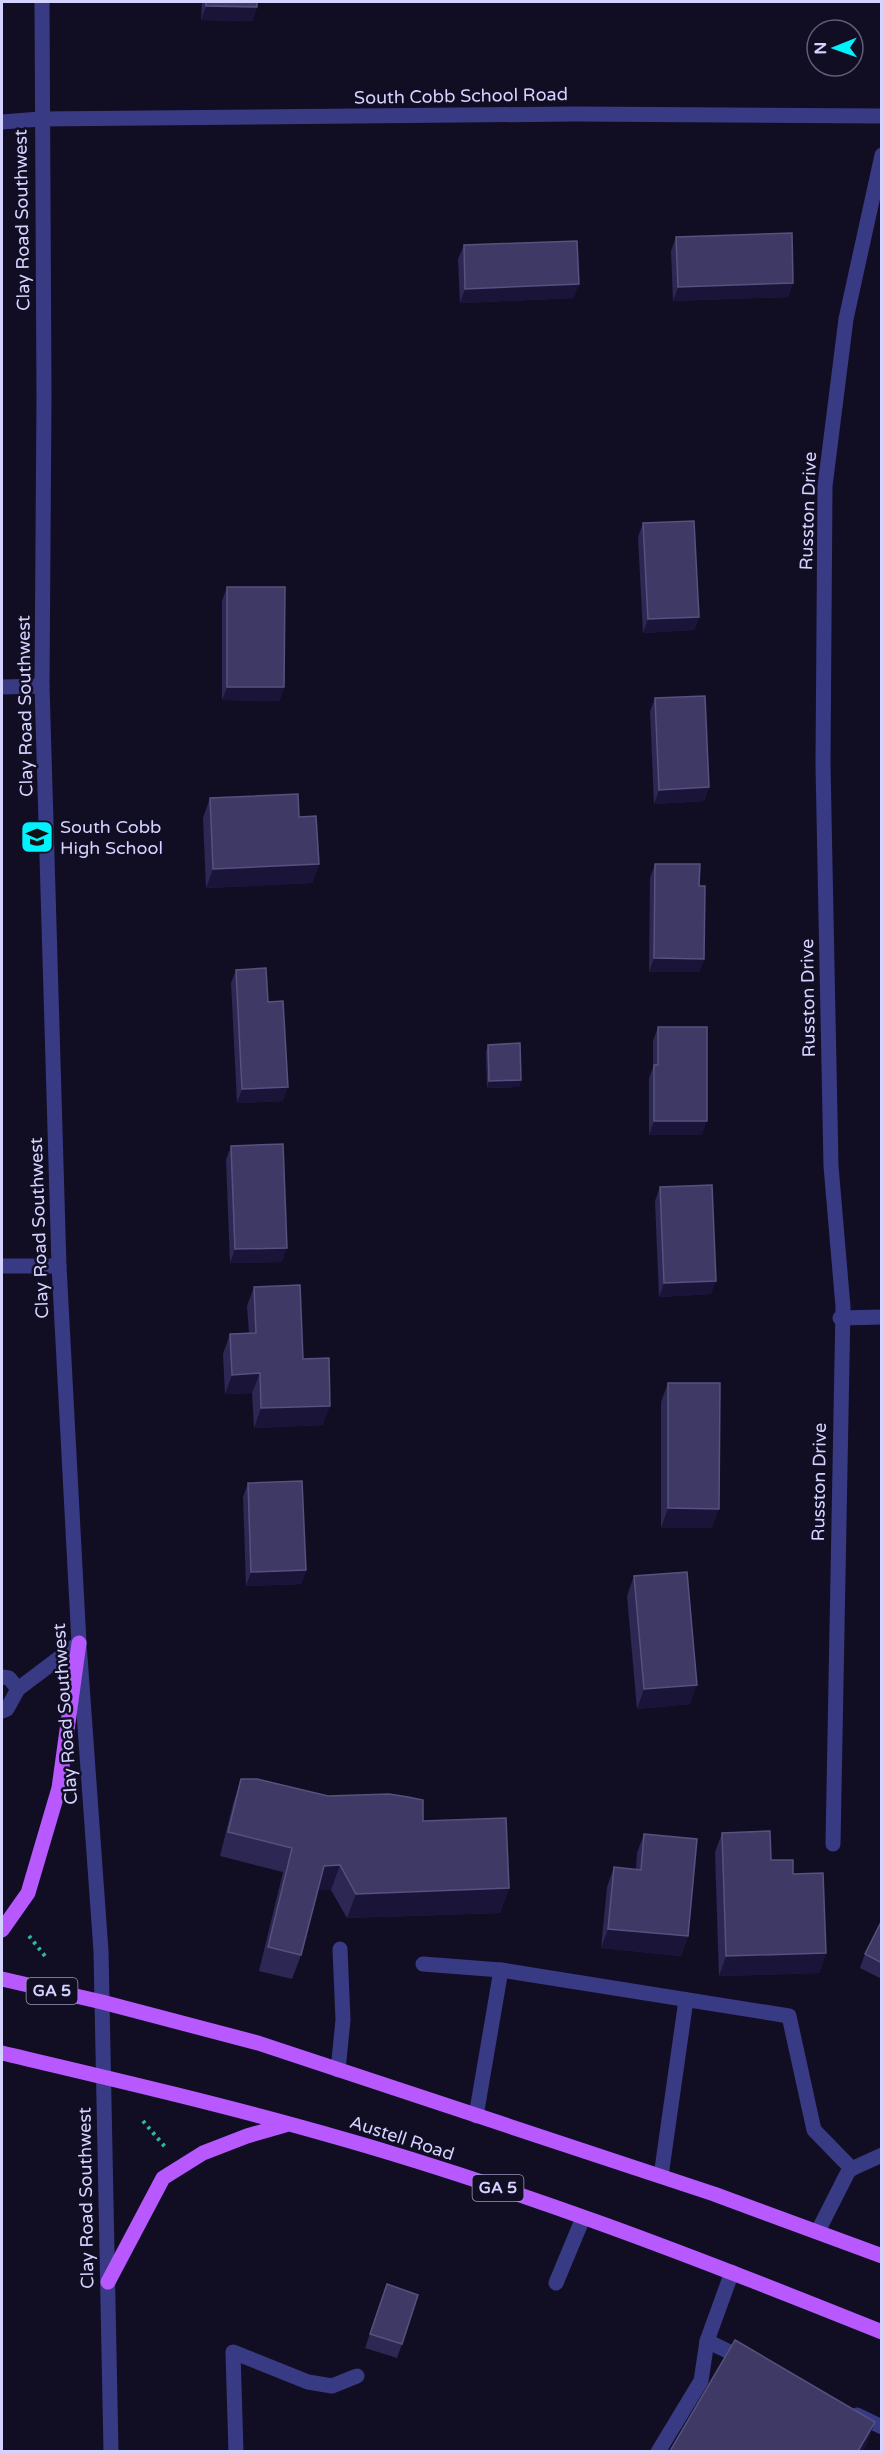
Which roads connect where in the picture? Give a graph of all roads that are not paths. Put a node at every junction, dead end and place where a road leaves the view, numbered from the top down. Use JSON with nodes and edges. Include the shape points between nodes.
{"nodes":[{"id":1,"x":42,"y":2,"type":"edge"},
{"id":2,"x":882,"y":116,"type":"edge"},
{"id":3,"x":40,"y":119,"type":"junction"},
{"id":4,"x":2,"y":122,"type":"edge"},
{"id":5,"x":882,"y":155,"type":"edge"},
{"id":6,"x":42,"y":686,"type":"junction"},
{"id":7,"x":2,"y":687,"type":"edge"},
{"id":8,"x":2,"y":1266,"type":"edge"},
{"id":9,"x":59,"y":1266,"type":"junction"},
{"id":10,"x":882,"y":1317,"type":"edge"},
{"id":11,"x":840,"y":1318,"type":"junction"},
{"id":12,"x":79,"y":1643,"type":"junction"},
{"id":13,"x":2,"y":1677,"type":"edge"},
{"id":14,"x":18,"y":1689,"type":"junction"},
{"id":15,"x":2,"y":1711,"type":"edge"},
{"id":16,"x":833,"y":1844,"type":"dead end"},
{"id":17,"x":2,"y":1930,"type":"edge"},
{"id":18,"x":340,"y":1949,"type":"dead end"},
{"id":19,"x":423,"y":1964,"type":"dead end"},
{"id":20,"x":501,"y":1970,"type":"junction"},
{"id":21,"x":2,"y":1979,"type":"edge"},
{"id":22,"x":686,"y":2000,"type":"junction"},
{"id":23,"x":102,"y":2002,"type":"junction"},
{"id":24,"x":2,"y":2053,"type":"edge"},
{"id":25,"x":338,"y":2070,"type":"junction"},
{"id":26,"x":103,"y":2076,"type":"junction"},
{"id":27,"x":477,"y":2116,"type":"junction"},
{"id":28,"x":288,"y":2124,"type":"junction"},
{"id":29,"x":882,"y":2156,"type":"edge"},
{"id":30,"x":852,"y":2169,"type":"junction"},
{"id":31,"x":661,"y":2176,"type":"junction"},
{"id":32,"x":583,"y":2218,"type":"junction"},
{"id":33,"x":818,"y":2231,"type":"junction"},
{"id":34,"x":882,"y":2256,"type":"edge"},
{"id":35,"x":732,"y":2272,"type":"junction"},
{"id":36,"x":108,"y":2282,"type":"junction"},
{"id":37,"x":556,"y":2283,"type":"dead end"},
{"id":38,"x":882,"y":2332,"type":"edge"},
{"id":39,"x":708,"y":2341,"type":"junction"},
{"id":40,"x":759,"y":2367,"type":"edge"},
{"id":41,"x":357,"y":2376,"type":"dead end"},
{"id":42,"x":841,"y":2407,"type":"edge"},
{"id":43,"x":882,"y":2427,"type":"edge"},
{"id":44,"x":111,"y":2451,"type":"edge"},
{"id":45,"x":236,"y":2451,"type":"edge"},
{"id":46,"x":658,"y":2451,"type":"edge"}],
"edges":[{"from":1,"to":3,"type":"street","name":"Clay Road Southwest"},
{"from":2,"to":3,"type":"street","name":"South Cobb School Road","via":[[576,114]]},
{"from":3,"to":4,"type":"street","name":"South Cobb School Road"},
{"from":3,"to":6,"type":"street","name":"Clay Road Southwest","via":[[44,397]]},
{"from":5,"to":11,"type":"street","name":"Russton Drive","via":[[846,319],[825,486],[823,765],[831,1166],[843,1307]]},
{"from":6,"to":7,"type":"street"},
{"from":6,"to":9,"type":"street","name":"Clay Road Southwest"},
{"from":8,"to":9,"type":"street"},
{"from":9,"to":12,"type":"street","name":"Clay Road Southwest"},
{"from":10,"to":11,"type":"street"},
{"from":11,"to":16,"type":"street","name":"Russton Drive"},
{"from":12,"to":14,"type":"street"},
{"from":12,"to":17,"type":"main road","via":[[59,1788],[28,1893]]},
{"from":12,"to":23,"type":"street","name":"Clay Road Southwest"},
{"from":13,"to":14,"type":"street","via":[[9,1678]]},
{"from":14,"to":15,"type":"street","via":[[8,1709]]},
{"from":18,"to":25,"type":"street","via":[[343,2020]]},
{"from":19,"to":20,"type":"street"},
{"from":20,"to":22,"type":"street"},
{"from":20,"to":27,"type":"street"},
{"from":21,"to":23,"type":"main road","number":"GA 5"},
{"from":22,"to":30,"type":"street","via":[[789,2016],[814,2130]]},
{"from":22,"to":31,"type":"street"},
{"from":23,"to":25,"type":"main road","number":"GA 5","via":[[258,2043]]},
{"from":23,"to":26,"type":"street","name":"Clay Road Southwest"},
{"from":24,"to":26,"type":"main road","name":"Austell Road","number":"GA 5"},
{"from":25,"to":27,"type":"main road","number":"GA 5"},
{"from":26,"to":28,"type":"main road","name":"Austell Road","number":"GA 5"},
{"from":26,"to":36,"type":"street","name":"Clay Road Southwest"},
{"from":27,"to":31,"type":"main road","number":"GA 5"},
{"from":28,"to":32,"type":"main road","name":"Austell Road","number":"GA 5"},
{"from":28,"to":36,"type":"main road","via":[[203,2153],[163,2178]]},
{"from":29,"to":30,"type":"street"},
{"from":30,"to":33,"type":"street","via":[[831,2201]]},
{"from":31,"to":33,"type":"main road","number":"GA 5"},
{"from":32,"to":35,"type":"main road","name":"Austell Road","number":"GA 5"},
{"from":32,"to":37,"type":"street"},
{"from":33,"to":34,"type":"main road","number":"GA 5"},
{"from":35,"to":38,"type":"main road","name":"Austell Road","number":"GA 5"},
{"from":35,"to":39,"type":"street"},
{"from":36,"to":44,"type":"street","name":"Clay Road Southwest"},
{"from":39,"to":40,"type":"street"},
{"from":39,"to":46,"type":"street","via":[[701,2381]]},
{"from":41,"to":45,"type":"street","via":[[332,2386],[308,2382],[233,2352]]},
{"from":42,"to":43,"type":"street"}]}
